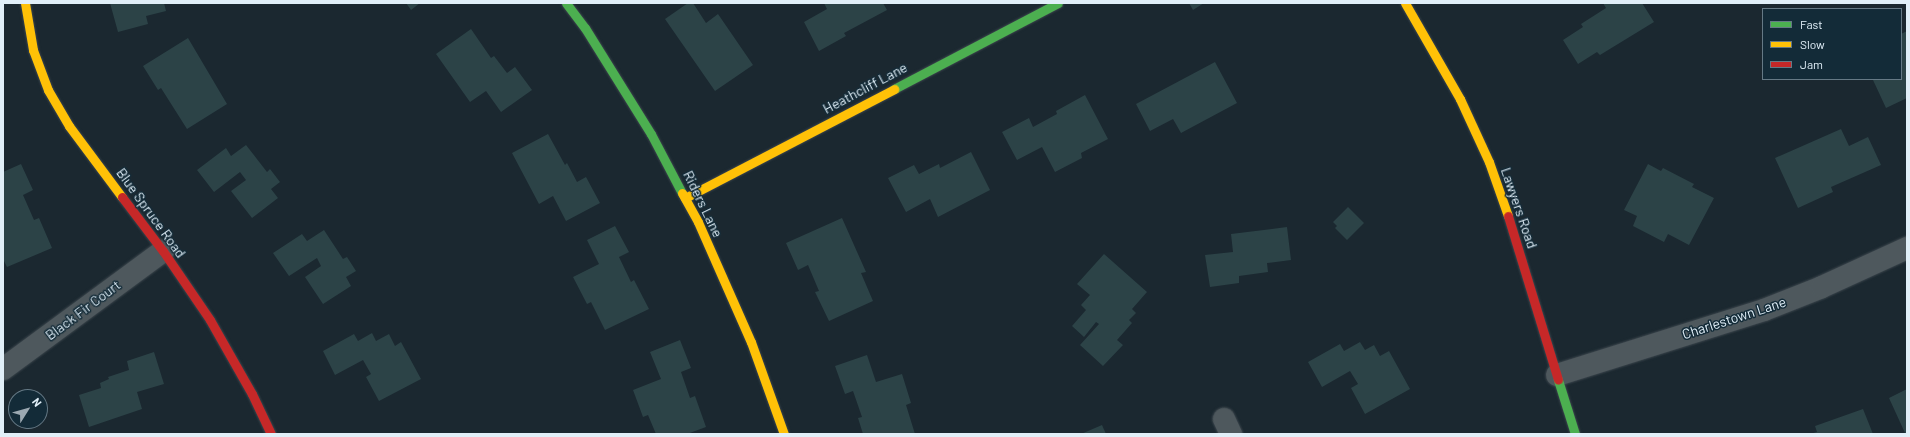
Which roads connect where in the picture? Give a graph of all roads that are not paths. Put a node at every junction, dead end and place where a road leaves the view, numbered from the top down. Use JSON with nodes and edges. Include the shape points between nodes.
{"nodes":[{"id":1,"x":25,"y":3,"type":"edge"},
{"id":2,"x":566,"y":3,"type":"edge"},
{"id":3,"x":1058,"y":3,"type":"edge"},
{"id":4,"x":1405,"y":3,"type":"edge"},
{"id":5,"x":685,"y":198,"type":"junction"},
{"id":6,"x":1907,"y":248,"type":"edge"},
{"id":7,"x":163,"y":250,"type":"junction"},
{"id":8,"x":3,"y":369,"type":"edge"},
{"id":9,"x":1557,"y":374,"type":"junction"},
{"id":10,"x":272,"y":434,"type":"edge"},
{"id":11,"x":784,"y":434,"type":"edge"},
{"id":12,"x":1575,"y":434,"type":"edge"}],
"edges":[{"from":1,"to":7,"type":"street","name":"Blue Spruce Road","via":[[33,50],[48,90],[69,126]]},
{"from":2,"to":5,"type":"street","name":"Riders Lane","via":[[585,28],[651,134]]},
{"from":3,"to":5,"type":"street","name":"Heathcliff Lane"},
{"from":4,"to":9,"type":"street","name":"Lawyers Road","via":[[1460,99],[1489,162],[1512,227]]},
{"from":5,"to":11,"type":"street","name":"Riders Lane","via":[[751,342]]},
{"from":6,"to":9,"type":"street","name":"Charlestown Lane","via":[[1764,310]]},
{"from":7,"to":8,"type":"street","name":"Black Fir Court"},
{"from":7,"to":10,"type":"street","name":"Blue Spruce Road","via":[[210,320]]},
{"from":9,"to":12,"type":"street","name":"Lawyers Road"}]}
